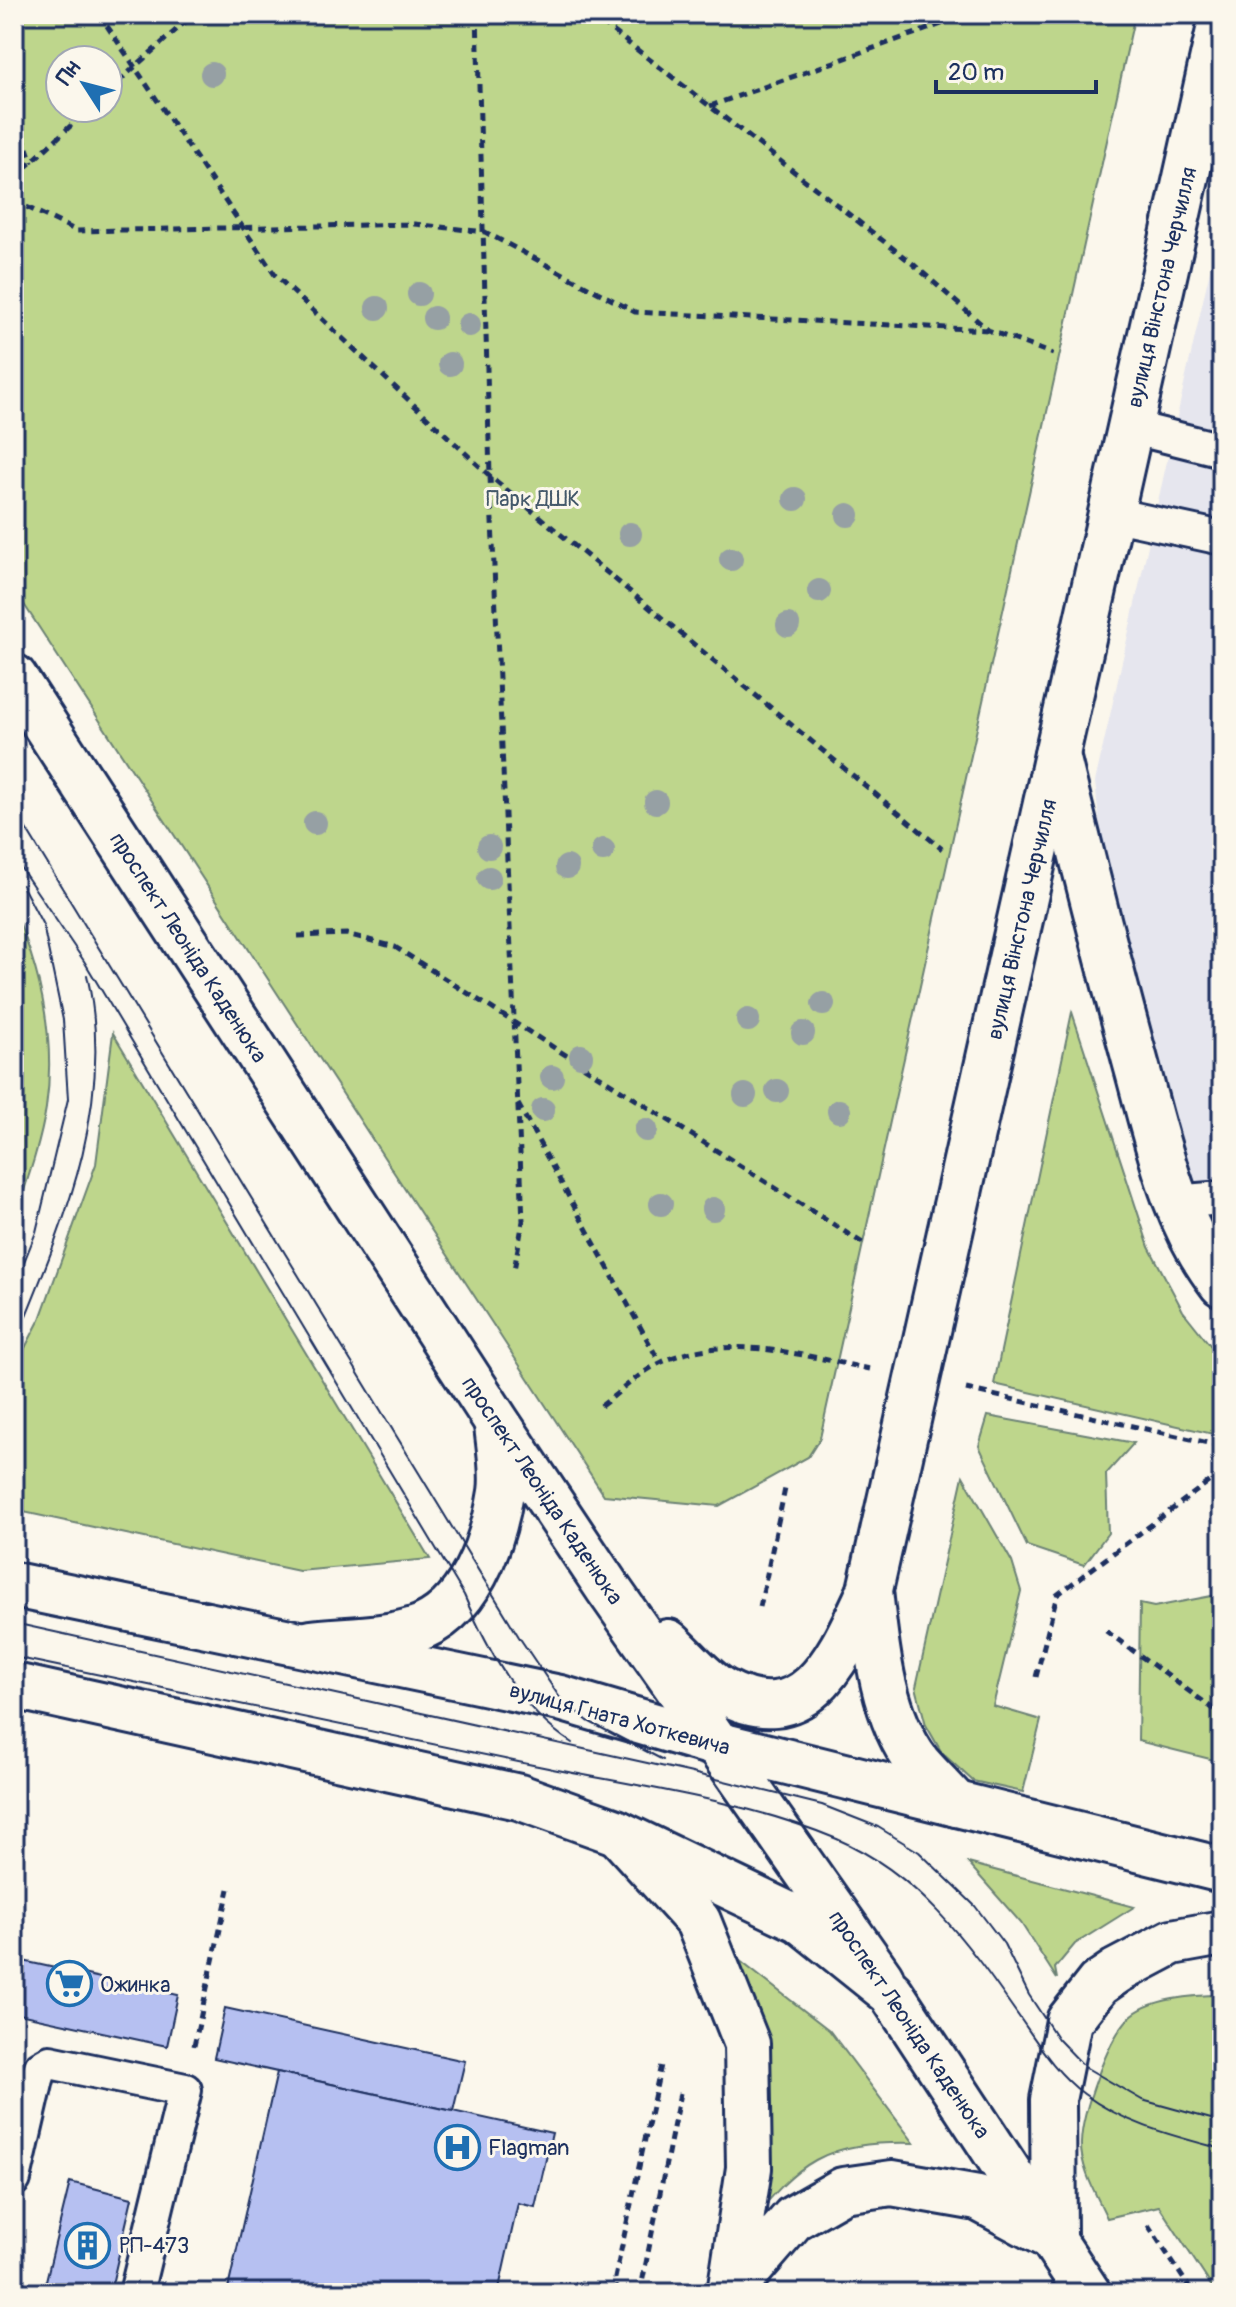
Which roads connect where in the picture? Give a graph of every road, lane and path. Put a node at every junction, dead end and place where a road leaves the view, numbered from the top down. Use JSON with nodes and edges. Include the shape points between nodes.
{"nodes":[{"id":1,"x":99,"y":14,"type":"edge"},
{"id":2,"x":194,"y":14,"type":"edge"},
{"id":3,"x":477,"y":14,"type":"edge"},
{"id":4,"x":591,"y":14,"type":"edge"},
{"id":5,"x":970,"y":14,"type":"edge"},
{"id":6,"x":1222,"y":17,"type":"edge"},
{"id":7,"x":134,"y":66,"type":"junction"},
{"id":8,"x":124,"y":76,"type":"edge"},
{"id":9,"x":710,"y":106,"type":"junction"},
{"id":10,"x":14,"y":108,"type":"edge"},
{"id":11,"x":73,"y":124,"type":"edge"},
{"id":12,"x":32,"y":163,"type":"junction"},
{"id":13,"x":14,"y":178,"type":"edge"},
{"id":14,"x":14,"y":201,"type":"edge"},
{"id":15,"x":244,"y":227,"type":"junction"},
{"id":16,"x":485,"y":232,"type":"junction"},
{"id":17,"x":988,"y":330,"type":"junction"},
{"id":18,"x":1053,"y":354,"type":"dead end"},
{"id":19,"x":1130,"y":427,"type":"junction"},
{"id":20,"x":1222,"y":450,"type":"edge"},
{"id":21,"x":490,"y":476,"type":"junction"},
{"id":22,"x":1111,"y":514,"type":"junction"},
{"id":23,"x":1222,"y":538,"type":"edge"},
{"id":24,"x":14,"y":677,"type":"edge"},
{"id":25,"x":1057,"y":755,"type":"junction"},
{"id":26,"x":942,"y":849,"type":"dead end"},
{"id":27,"x":298,"y":936,"type":"dead end"},
{"id":28,"x":514,"y":1020,"type":"junction"},
{"id":29,"x":518,"y":1103,"type":"junction"},
{"id":30,"x":1222,"y":1198,"type":"edge"},
{"id":31,"x":1174,"y":1202,"type":"junction"},
{"id":32,"x":864,"y":1244,"type":"dead end"},
{"id":33,"x":514,"y":1270,"type":"dead end"},
{"id":34,"x":1222,"y":1284,"type":"edge"},
{"id":35,"x":660,"y":1363,"type":"junction"},
{"id":36,"x":918,"y":1379,"type":"junction"},
{"id":37,"x":601,"y":1406,"type":"dead end"},
{"id":38,"x":497,"y":1422,"type":"junction"},
{"id":39,"x":1222,"y":1446,"type":"edge"},
{"id":40,"x":1222,"y":1472,"type":"edge"},
{"id":41,"x":786,"y":1484,"type":"dead end"},
{"id":42,"x":14,"y":1585,"type":"edge"},
{"id":43,"x":607,"y":1587,"type":"junction"},
{"id":44,"x":870,"y":1590,"type":"junction"},
{"id":45,"x":760,"y":1607,"type":"dead end"},
{"id":46,"x":1106,"y":1631,"type":"dead end"},
{"id":47,"x":307,"y":1643,"type":"junction"},
{"id":48,"x":1036,"y":1677,"type":"dead end"},
{"id":49,"x":14,"y":1686,"type":"edge"},
{"id":50,"x":1222,"y":1715,"type":"edge"},
{"id":51,"x":720,"y":1745,"type":"junction"},
{"id":52,"x":956,"y":1804,"type":"junction"},
{"id":53,"x":616,"y":1832,"type":"junction"},
{"id":54,"x":1222,"y":1870,"type":"edge"},
{"id":55,"x":229,"y":1889,"type":"dead end"},
{"id":56,"x":1222,"y":1933,"type":"edge"},
{"id":57,"x":891,"y":1993,"type":"junction"},
{"id":58,"x":661,"y":2065,"type":"dead end"},
{"id":59,"x":185,"y":2090,"type":"junction"},
{"id":60,"x":680,"y":2093,"type":"dead end"},
{"id":61,"x":14,"y":2179,"type":"edge"},
{"id":62,"x":1148,"y":2225,"type":"dead end"},
{"id":63,"x":1054,"y":2239,"type":"junction"},
{"id":64,"x":730,"y":2292,"type":"edge"},
{"id":65,"x":136,"y":2293,"type":"edge"},
{"id":66,"x":617,"y":2293,"type":"edge"},
{"id":67,"x":640,"y":2293,"type":"edge"},
{"id":68,"x":1088,"y":2293,"type":"edge"},
{"id":69,"x":1193,"y":2293,"type":"edge"}],
"edges":[{"from":1,"to":7,"type":"path"},
{"from":2,"to":7,"type":"path"},
{"from":3,"to":16,"type":"path"},
{"from":4,"to":9,"type":"path"},
{"from":5,"to":9,"type":"path"},
{"from":6,"to":19,"type":"main road","name":"вулиця Вінстона Черчилля"},
{"from":7,"to":8,"type":"path"},
{"from":7,"to":15,"type":"path"},
{"from":9,"to":17,"type":"path","via":[[913,264]]},
{"from":10,"to":12,"type":"path"},
{"from":11,"to":12,"type":"path"},
{"from":12,"to":13,"type":"path"},
{"from":14,"to":15,"type":"path","via":[[77,231]]},
{"from":15,"to":16,"type":"path","via":[[414,224]]},
{"from":15,"to":21,"type":"path","via":[[275,275]]},
{"from":16,"to":17,"type":"path","via":[[635,312]]},
{"from":16,"to":21,"type":"path"},
{"from":17,"to":18,"type":"path"},
{"from":19,"to":20,"type":"lane"},
{"from":19,"to":22,"type":"main road","name":"вулиця Вінстона Черчилля"},
{"from":21,"to":26,"type":"path"},
{"from":21,"to":28,"type":"path"},
{"from":22,"to":23,"type":"lane"},
{"from":22,"to":25,"type":"main road","name":"вулиця Вінстона Черчилля"},
{"from":24,"to":38,"type":"main road","name":"проспект Леоніда Каденюка"},
{"from":25,"to":31,"type":"main road"},
{"from":25,"to":36,"type":"main road","name":"вулиця Вінстона Черчилля"},
{"from":27,"to":28,"type":"path","via":[[347,934],[395,947]]},
{"from":28,"to":29,"type":"path"},
{"from":28,"to":32,"type":"path"},
{"from":29,"to":33,"type":"path","via":[[523,1221]]},
{"from":29,"to":35,"type":"path"},
{"from":30,"to":31,"type":"lane"},
{"from":31,"to":34,"type":"main road"},
{"from":35,"to":36,"type":"path","via":[[703,1350],[749,1349]]},
{"from":35,"to":37,"type":"path"},
{"from":36,"to":39,"type":"path"},
{"from":36,"to":44,"type":"main road","name":"вулиця Вінстона Черчилля"},
{"from":38,"to":43,"type":"main road","name":"проспект Леоніда Каденюка"},
{"from":38,"to":47,"type":"main road","via":[[502,1490],[485,1551],[464,1595],[441,1617],[414,1630]]},
{"from":40,"to":48,"type":"path","via":[[1057,1595]]},
{"from":41,"to":45,"type":"path"},
{"from":42,"to":47,"type":"main road","name":"вулиця Гната Хоткевича"},
{"from":43,"to":44,"type":"main road","via":[[722,1691],[761,1703],[794,1701],[819,1684]]},
{"from":43,"to":51,"type":"main road","name":"проспект Леоніда Каденюка"},
{"from":44,"to":52,"type":"main road","name":"вулиця Вінстона Черчилля","via":[[877,1656],[897,1722],[916,1761]]},
{"from":46,"to":50,"type":"path"},
{"from":47,"to":51,"type":"main road","name":"вулиця Гната Хоткевича","via":[[560,1698]]},
{"from":49,"to":53,"type":"main road","via":[[519,1797]]},
{"from":51,"to":52,"type":"main road","name":"вулиця Гната Хоткевича"},
{"from":51,"to":57,"type":"main road","name":"проспект Леоніда Каденюка"},
{"from":52,"to":54,"type":"main road","name":"вулиця Гната Хоткевича"},
{"from":53,"to":57,"type":"main road","via":[[800,1920]]},
{"from":53,"to":64,"type":"main road","via":[[698,1921],[747,2044],[749,2168]]},
{"from":55,"to":59,"type":"path"},
{"from":56,"to":63,"type":"main road","via":[[1172,1942],[1117,1971],[1098,1984],[1069,2021],[1053,2100]]},
{"from":57,"to":63,"type":"main road","name":"проспект Леоніда Каденюка"},
{"from":58,"to":66,"type":"path","via":[[615,2278]]},
{"from":59,"to":61,"type":"lane","via":[[50,2062],[41,2067],[37,2079]]},
{"from":59,"to":65,"type":"lane"},
{"from":60,"to":67,"type":"path"},
{"from":62,"to":69,"type":"path"},
{"from":63,"to":64,"type":"main road","via":[[978,2198],[892,2183],[843,2190],[794,2218]]},
{"from":63,"to":68,"type":"main road","name":"проспект Леоніда Каденюка"}]}
